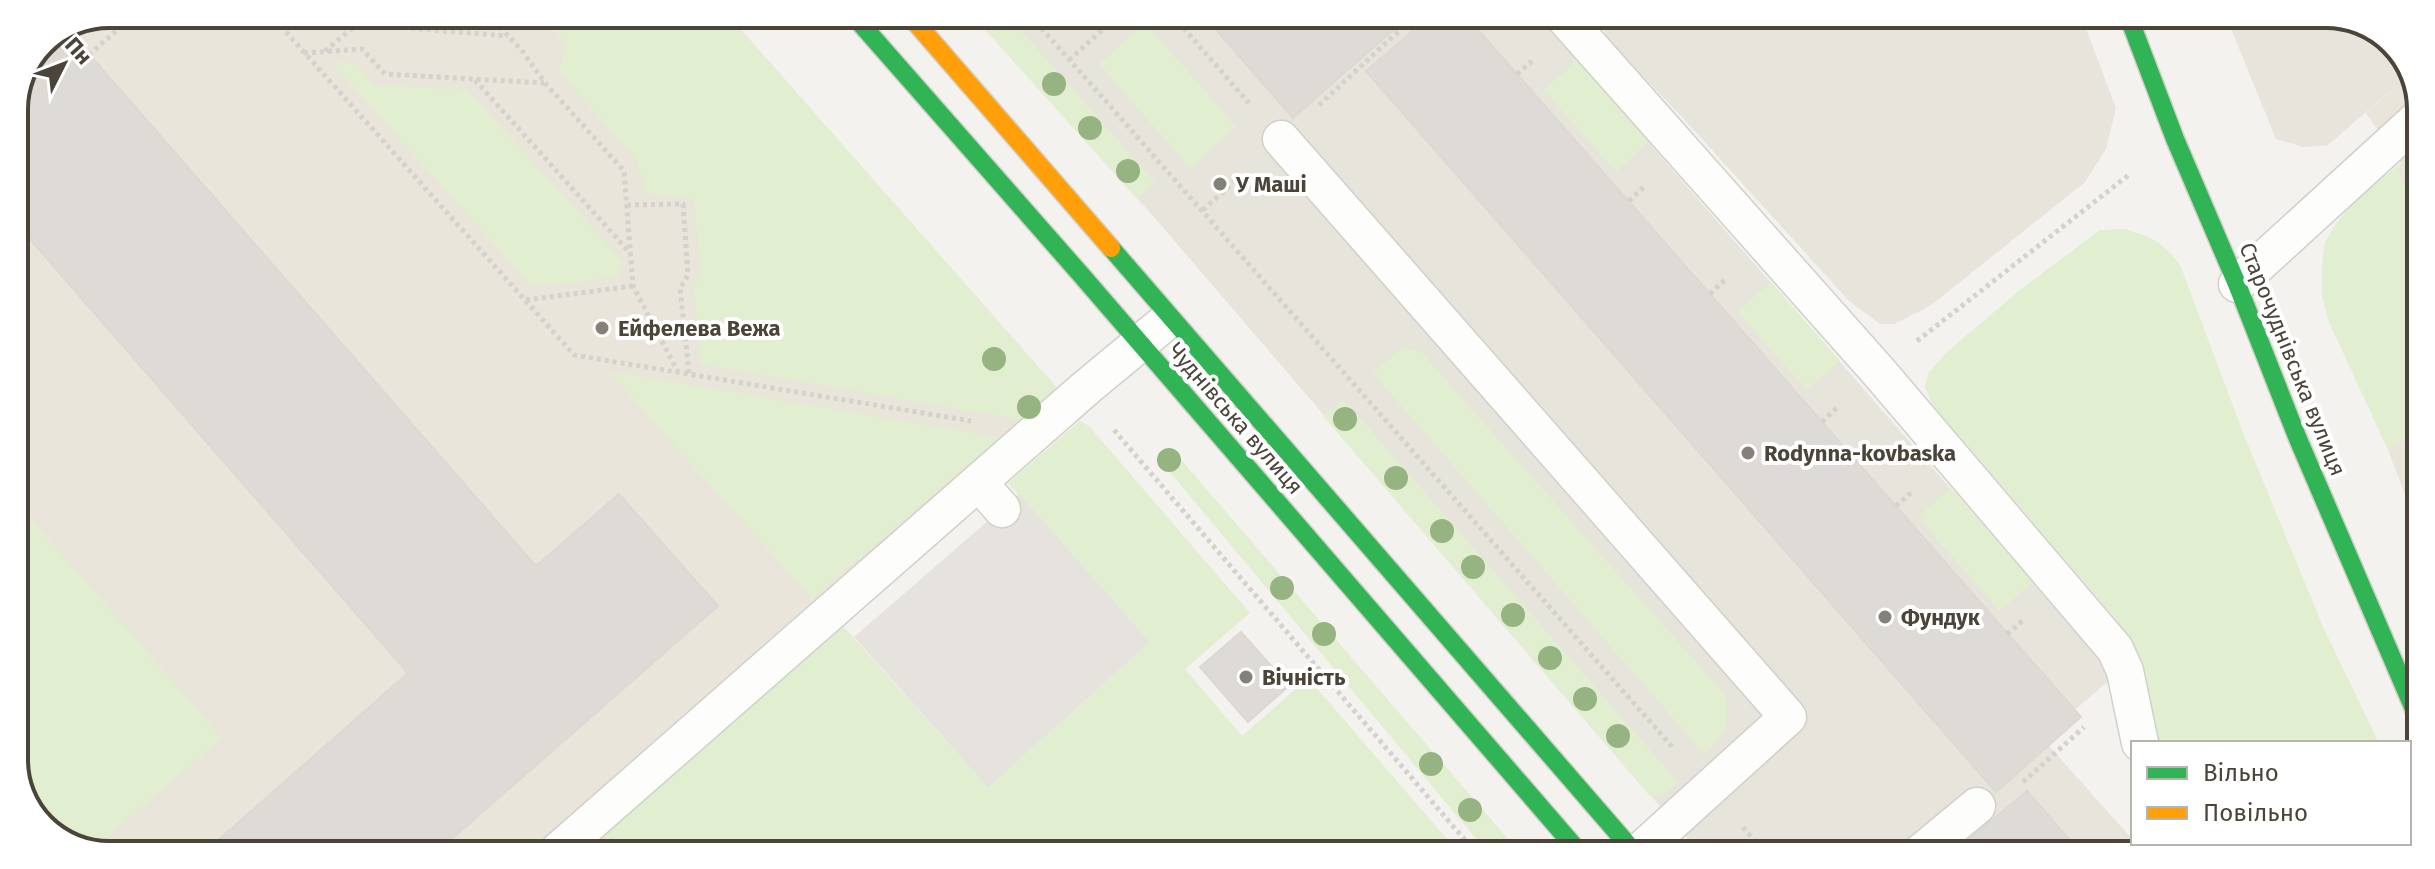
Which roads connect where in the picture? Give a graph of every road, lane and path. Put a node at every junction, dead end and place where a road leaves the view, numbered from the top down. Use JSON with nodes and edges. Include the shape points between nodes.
{"nodes":[{"id":1,"x":119,"y":28,"type":"edge"},
{"id":2,"x":282,"y":28,"type":"edge"},
{"id":3,"x":352,"y":28,"type":"edge"},
{"id":4,"x":407,"y":28,"type":"edge"},
{"id":5,"x":501,"y":28,"type":"edge"},
{"id":6,"x":864,"y":28,"type":"edge"},
{"id":7,"x":920,"y":28,"type":"edge"},
{"id":8,"x":1041,"y":28,"type":"edge"},
{"id":9,"x":1105,"y":28,"type":"edge"},
{"id":10,"x":1184,"y":28,"type":"edge"},
{"id":11,"x":1574,"y":28,"type":"edge"},
{"id":12,"x":2133,"y":28,"type":"edge"},
{"id":13,"x":508,"y":36,"type":"junction"},
{"id":14,"x":324,"y":51,"type":"junction"},
{"id":15,"x":304,"y":53,"type":"junction"},
{"id":16,"x":89,"y":55,"type":"dead end"},
{"id":17,"x":1069,"y":60,"type":"junction"},
{"id":18,"x":474,"y":79,"type":"junction"},
{"id":19,"x":545,"y":83,"type":"junction"},
{"id":20,"x":2407,"y":129,"type":"edge"},
{"id":21,"x":1281,"y":139,"type":"joint"},
{"id":22,"x":2175,"y":139,"type":"junction"},
{"id":23,"x":627,"y":205,"type":"junction"},
{"id":24,"x":631,"y":254,"type":"junction"},
{"id":25,"x":2237,"y":284,"type":"junction"},
{"id":26,"x":633,"y":286,"type":"junction"},
{"id":27,"x":526,"y":300,"type":"junction"},
{"id":28,"x":1172,"y":316,"type":"junction"},
{"id":29,"x":1140,"y":344,"type":"junction"},
{"id":30,"x":1878,"y":371,"type":"junction"},
{"id":31,"x":678,"y":373,"type":"junction"},
{"id":32,"x":689,"y":373,"type":"junction"},
{"id":33,"x":1082,"y":392,"type":"junction"},
{"id":34,"x":1037,"y":432,"type":"junction"},
{"id":35,"x":2129,"y":688,"type":"junction"},
{"id":36,"x":2407,"y":693,"type":"edge"},
{"id":37,"x":2140,"y":741,"type":"edge"},
{"id":38,"x":1682,"y":758,"type":"dead end"},
{"id":39,"x":1977,"y":806,"type":"joint"},
{"id":40,"x":1739,"y":822,"type":"dead end"},
{"id":41,"x":570,"y":841,"type":"edge"},
{"id":42,"x":1466,"y":841,"type":"edge"},
{"id":43,"x":1570,"y":841,"type":"edge"},
{"id":44,"x":1626,"y":841,"type":"edge"},
{"id":45,"x":1649,"y":841,"type":"edge"},
{"id":46,"x":1754,"y":841,"type":"edge"},
{"id":47,"x":1935,"y":841,"type":"edge"}],
"edges":[{"from":1,"to":16,"type":"path"},
{"from":2,"to":15,"type":"path"},
{"from":3,"to":14,"type":"path"},
{"from":4,"to":13,"type":"path"},
{"from":5,"to":13,"type":"path"},
{"from":6,"to":29,"type":"main road","name":"Чуднівська вулиця"},
{"from":7,"to":28,"type":"main road","name":"Чуднівська вулиця"},
{"from":8,"to":17,"type":"path"},
{"from":9,"to":17,"type":"path"},
{"from":10,"to":21,"type":"path"},
{"from":11,"to":30,"type":"lane"},
{"from":12,"to":22,"type":"main road","name":"Старочуднівська вулиця"},
{"from":13,"to":19,"type":"path"},
{"from":14,"to":15,"type":"path"},
{"from":14,"to":18,"type":"path","via":[[362,49],[385,74]]},
{"from":15,"to":27,"type":"path"},
{"from":17,"to":38,"type":"path"},
{"from":18,"to":19,"type":"path"},
{"from":18,"to":24,"type":"path"},
{"from":19,"to":23,"type":"path","via":[[624,171]]},
{"from":20,"to":25,"type":"lane"},
{"from":21,"to":45,"type":"lane","via":[[1788,717]]},
{"from":22,"to":25,"type":"main road","name":"Старочуднівська вулиця"},
{"from":22,"to":30,"type":"path"},
{"from":23,"to":24,"type":"path"},
{"from":23,"to":32,"type":"path","via":[[683,204],[688,275],[680,288]]},
{"from":24,"to":26,"type":"path"},
{"from":25,"to":36,"type":"main road","name":"Старочуднівська вулиця"},
{"from":26,"to":27,"type":"path"},
{"from":26,"to":31,"type":"path"},
{"from":27,"to":31,"type":"path","via":[[574,355]]},
{"from":28,"to":29,"type":"lane"},
{"from":28,"to":44,"type":"main road","name":"Чуднівська вулиця"},
{"from":29,"to":33,"type":"lane"},
{"from":29,"to":43,"type":"main road","name":"Чуднівська вулиця"},
{"from":30,"to":35,"type":"lane","via":[[2115,649]]},
{"from":31,"to":32,"type":"path"},
{"from":32,"to":34,"type":"path"},
{"from":33,"to":34,"type":"lane"},
{"from":33,"to":42,"type":"path"},
{"from":34,"to":41,"type":"lane","via":[[990,496]]},
{"from":35,"to":37,"type":"lane"},
{"from":35,"to":39,"type":"path","via":[[2000,801]]},
{"from":39,"to":47,"type":"lane"},
{"from":40,"to":46,"type":"path"}]}
